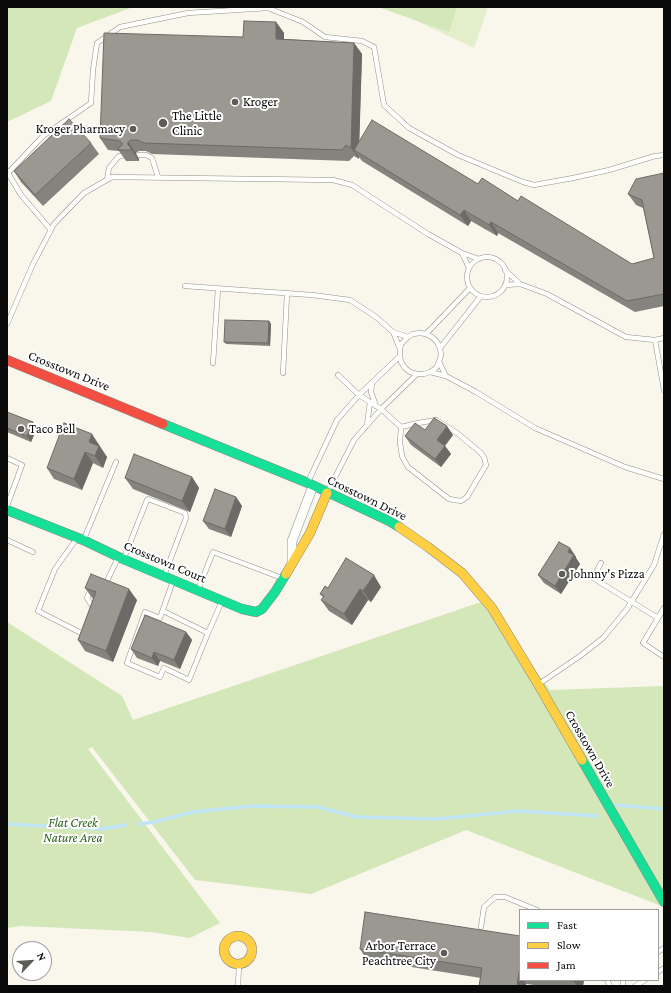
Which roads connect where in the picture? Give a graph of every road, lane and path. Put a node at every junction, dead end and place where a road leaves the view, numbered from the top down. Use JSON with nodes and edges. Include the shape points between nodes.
{"nodes":[{"id":1,"x":126,"y":155,"type":"edge"},
{"id":2,"x":664,"y":155,"type":"edge"},
{"id":3,"x":139,"y":156,"type":"dead end"},
{"id":4,"x":158,"y":177,"type":"junction"},
{"id":5,"x":107,"y":180,"type":"junction"},
{"id":6,"x":51,"y":230,"type":"junction"},
{"id":7,"x":462,"y":253,"type":"junction"},
{"id":8,"x":479,"y":259,"type":"junction"},
{"id":9,"x":469,"y":268,"type":"junction"},
{"id":10,"x":505,"y":270,"type":"junction"},
{"id":11,"x":520,"y":284,"type":"junction"},
{"id":12,"x":505,"y":285,"type":"junction"},
{"id":13,"x":185,"y":286,"type":"dead end"},
{"id":14,"x":470,"y":288,"type":"junction"},
{"id":15,"x":218,"y":289,"type":"junction"},
{"id":16,"x":287,"y":294,"type":"junction"},
{"id":17,"x":481,"y":296,"type":"junction"},
{"id":18,"x":7,"y":324,"type":"edge"},
{"id":19,"x":393,"y":332,"type":"junction"},
{"id":20,"x":426,"y":334,"type":"junction"},
{"id":21,"x":408,"y":337,"type":"junction"},
{"id":22,"x":664,"y":338,"type":"edge"},
{"id":23,"x":655,"y":340,"type":"junction"},
{"id":24,"x":440,"y":348,"type":"junction"},
{"id":25,"x":400,"y":349,"type":"junction"},
{"id":26,"x":400,"y":356,"type":"junction"},
{"id":27,"x":7,"y":360,"type":"edge"},
{"id":28,"x":439,"y":362,"type":"junction"},
{"id":29,"x":213,"y":363,"type":"dead end"},
{"id":30,"x":430,"y":372,"type":"junction"},
{"id":31,"x":283,"y":373,"type":"dead end"},
{"id":32,"x":417,"y":374,"type":"junction"},
{"id":33,"x":338,"y":375,"type":"dead end"},
{"id":34,"x":446,"y":376,"type":"junction"},
{"id":35,"x":372,"y":383,"type":"junction"},
{"id":36,"x":664,"y":390,"type":"edge"},
{"id":37,"x":359,"y":395,"type":"junction"},
{"id":38,"x":370,"y":402,"type":"junction"},
{"id":39,"x":379,"y":408,"type":"junction"},
{"id":40,"x":367,"y":426,"type":"junction"},
{"id":41,"x":401,"y":427,"type":"junction"},
{"id":42,"x":7,"y":458,"type":"edge"},
{"id":43,"x":116,"y":462,"type":"dead end"},
{"id":44,"x":664,"y":479,"type":"edge"},
{"id":45,"x":310,"y":485,"type":"junction"},
{"id":46,"x":327,"y":493,"type":"junction"},
{"id":47,"x":7,"y":506,"type":"edge"},
{"id":48,"x":7,"y":510,"type":"edge"},
{"id":49,"x":664,"y":534,"type":"edge"},
{"id":50,"x":80,"y":539,"type":"junction"},
{"id":51,"x":7,"y":540,"type":"edge"},
{"id":52,"x":33,"y":552,"type":"dead end"},
{"id":53,"x":121,"y":557,"type":"junction"},
{"id":54,"x":292,"y":563,"type":"junction"},
{"id":55,"x":602,"y":563,"type":"dead end"},
{"id":56,"x":164,"y":576,"type":"junction"},
{"id":57,"x":283,"y":578,"type":"junction"},
{"id":58,"x":174,"y":580,"type":"junction"},
{"id":59,"x":100,"y":582,"type":"edge"},
{"id":60,"x":93,"y":586,"type":"edge"},
{"id":61,"x":198,"y":590,"type":"junction"},
{"id":62,"x":222,"y":600,"type":"junction"},
{"id":63,"x":632,"y":602,"type":"junction"},
{"id":64,"x":664,"y":608,"type":"edge"},
{"id":65,"x":163,"y":611,"type":"junction"},
{"id":66,"x":92,"y":616,"type":"edge"},
{"id":67,"x":658,"y":618,"type":"junction"},
{"id":68,"x":88,"y":628,"type":"edge"},
{"id":69,"x":208,"y":633,"type":"junction"},
{"id":70,"x":664,"y":657,"type":"edge"},
{"id":71,"x":538,"y":684,"type":"junction"},
{"id":72,"x":664,"y":902,"type":"edge"},
{"id":73,"x":535,"y":909,"type":"edge"},
{"id":74,"x":480,"y":927,"type":"dead end"},
{"id":75,"x":239,"y":964,"type":"dead end"},
{"id":76,"x":238,"y":986,"type":"edge"}],
"edges":[{"from":1,"to":5,"type":"lane","via":[[119,156],[109,168]]},
{"from":2,"to":6,"type":"lane","via":[[573,178],[534,185],[523,182],[458,155],[409,128],[384,106],[374,47],[362,41],[324,37],[303,22],[268,8],[188,13],[120,27],[97,43],[91,103],[43,136],[8,173],[21,195]]},
{"from":3,"to":4,"type":"lane","via":[[152,158]]},
{"from":4,"to":5,"type":"lane","via":[[112,177]]},
{"from":4,"to":7,"type":"lane","via":[[333,180],[352,185]]},
{"from":5,"to":6,"type":"lane","via":[[84,193]]},
{"from":6,"to":18,"type":"lane"},
{"from":7,"to":8,"type":"lane"},
{"from":7,"to":9,"type":"lane"},
{"from":8,"to":9,"type":"lane"},
{"from":8,"to":10,"type":"lane","via":[[494,259]]},
{"from":9,"to":14,"type":"lane","via":[[467,275]]},
{"from":10,"to":11,"type":"lane"},
{"from":10,"to":12,"type":"lane"},
{"from":11,"to":12,"type":"lane"},
{"from":11,"to":23,"type":"lane","via":[[546,294],[626,337]]},
{"from":12,"to":17,"type":"lane","via":[[498,294]]},
{"from":13,"to":15,"type":"lane"},
{"from":14,"to":17,"type":"lane"},
{"from":14,"to":20,"type":"lane"},
{"from":15,"to":16,"type":"lane"},
{"from":15,"to":29,"type":"lane"},
{"from":16,"to":19,"type":"lane","via":[[350,300]]},
{"from":16,"to":31,"type":"lane"},
{"from":17,"to":24,"type":"lane"},
{"from":19,"to":21,"type":"lane"},
{"from":19,"to":25,"type":"lane"},
{"from":20,"to":21,"type":"lane","via":[[413,334]]},
{"from":20,"to":24,"type":"lane","via":[[437,342]]},
{"from":21,"to":25,"type":"lane"},
{"from":22,"to":23,"type":"lane"},
{"from":23,"to":36,"type":"lane"},
{"from":24,"to":28,"type":"lane"},
{"from":25,"to":26,"type":"lane"},
{"from":26,"to":32,"type":"lane","via":[[405,368]]},
{"from":26,"to":35,"type":"lane"},
{"from":27,"to":45,"type":"street","name":"Crosstown Drive"},
{"from":28,"to":30,"type":"lane"},
{"from":28,"to":34,"type":"lane"},
{"from":30,"to":32,"type":"lane"},
{"from":30,"to":34,"type":"lane"},
{"from":32,"to":39,"type":"lane"},
{"from":33,"to":37,"type":"lane"},
{"from":34,"to":44,"type":"lane","via":[[536,428],[625,467]]},
{"from":35,"to":37,"type":"lane"},
{"from":35,"to":39,"type":"lane","via":[[371,392]]},
{"from":37,"to":38,"type":"lane"},
{"from":37,"to":45,"type":"lane","via":[[336,420]]},
{"from":38,"to":39,"type":"lane"},
{"from":38,"to":40,"type":"lane"},
{"from":39,"to":40,"type":"lane"},
{"from":39,"to":41,"type":"lane"},
{"from":40,"to":46,"type":"lane","via":[[354,440]]},
{"from":41,"to":41,"type":"lane","via":[[402,456],[408,467],[449,499],[461,501],[467,497],[486,465],[480,452],[436,420]]},
{"from":42,"to":47,"type":"lane","via":[[22,465]]},
{"from":43,"to":50,"type":"lane"},
{"from":45,"to":46,"type":"street","name":"Crosstown Drive"},
{"from":45,"to":54,"type":"street","via":[[292,541]]},
{"from":46,"to":54,"type":"street","name":"Crosstown Court","via":[[310,533]]},
{"from":46,"to":71,"type":"street","name":"Crosstown Drive","via":[[389,521],[462,573],[492,608]]},
{"from":48,"to":50,"type":"street","name":"Crosstown Court"},
{"from":49,"to":63,"type":"lane","via":[[654,565]]},
{"from":50,"to":53,"type":"street","name":"Crosstown Court"},
{"from":50,"to":68,"type":"lane","via":[[55,569],[38,611],[86,635]]},
{"from":51,"to":52,"type":"lane"},
{"from":53,"to":56,"type":"street","name":"Crosstown Court"},
{"from":53,"to":56,"type":"lane","via":[[148,499],[185,513],[186,518]]},
{"from":53,"to":59,"type":"lane","via":[[106,583]]},
{"from":54,"to":57,"type":"street","name":"Crosstown Court"},
{"from":55,"to":63,"type":"lane","via":[[593,578]]},
{"from":56,"to":58,"type":"street","name":"Crosstown Court"},
{"from":57,"to":61,"type":"lane","via":[[213,552]]},
{"from":57,"to":62,"type":"street","name":"Crosstown Court","via":[[262,609],[256,612]]},
{"from":58,"to":61,"type":"street","name":"Crosstown Court"},
{"from":58,"to":65,"type":"lane"},
{"from":60,"to":66,"type":"lane","via":[[87,598],[94,610]]},
{"from":61,"to":62,"type":"street","name":"Crosstown Court"},
{"from":62,"to":69,"type":"lane"},
{"from":63,"to":67,"type":"lane"},
{"from":63,"to":71,"type":"lane","via":[[602,638]]},
{"from":64,"to":67,"type":"lane"},
{"from":65,"to":69,"type":"lane"},
{"from":65,"to":69,"type":"lane","via":[[160,618],[145,612],[127,663],[160,677],[164,668],[189,680]]},
{"from":67,"to":70,"type":"lane","via":[[643,644]]},
{"from":71,"to":72,"type":"street","name":"Crosstown Drive"},
{"from":73,"to":74,"type":"lane","via":[[505,897],[495,897],[484,907]]},
{"from":75,"to":76,"type":"lane"}]}
